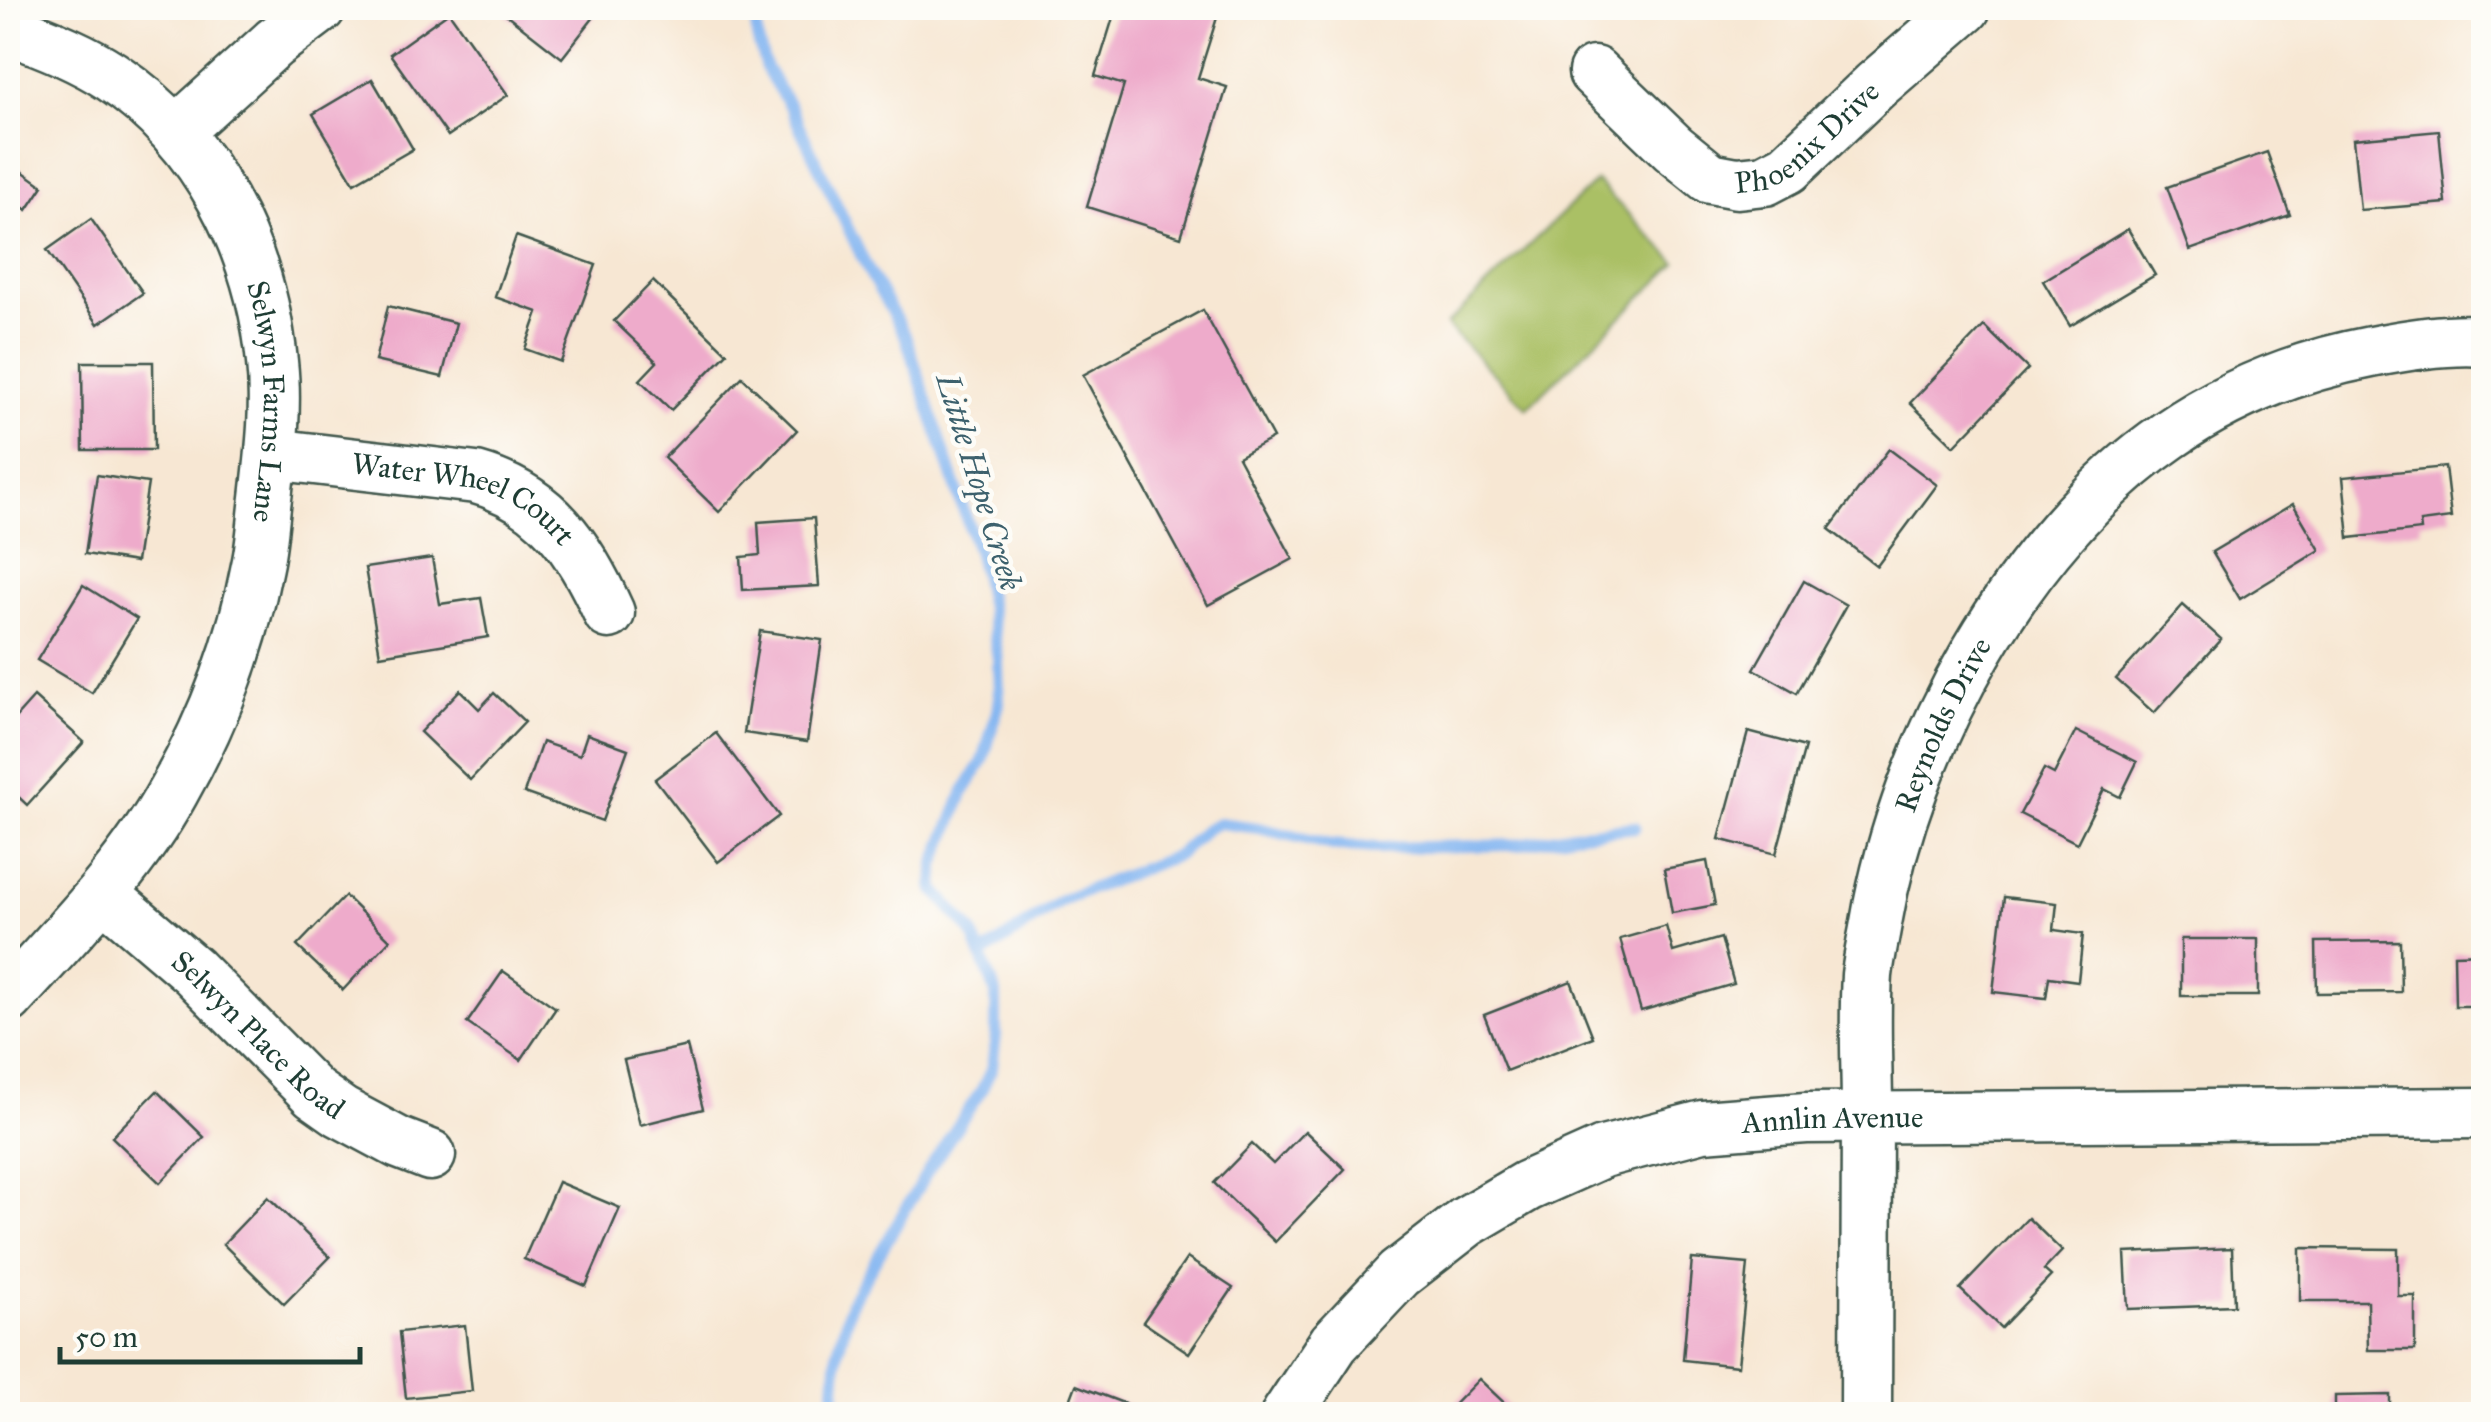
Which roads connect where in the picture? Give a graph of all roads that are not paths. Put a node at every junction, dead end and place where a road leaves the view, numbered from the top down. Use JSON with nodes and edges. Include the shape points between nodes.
{"nodes":[{"id":1,"x":320,"y":8,"type":"edge"},
{"id":2,"x":1966,"y":8,"type":"edge"},
{"id":3,"x":8,"y":29,"type":"edge"},
{"id":4,"x":1594,"y":72,"type":"dead end"},
{"id":5,"x":176,"y":132,"type":"junction"},
{"id":6,"x":2484,"y":341,"type":"edge"},
{"id":7,"x":272,"y":454,"type":"junction"},
{"id":8,"x":609,"y":612,"type":"dead end"},
{"id":9,"x":103,"y":894,"type":"junction"},
{"id":10,"x":8,"y":998,"type":"edge"},
{"id":11,"x":2484,"y":1113,"type":"edge"},
{"id":12,"x":1867,"y":1118,"type":"junction"},
{"id":13,"x":430,"y":1154,"type":"dead end"},
{"id":14,"x":1287,"y":1414,"type":"edge"},
{"id":15,"x":1866,"y":1414,"type":"edge"}],
"edges":[{"from":1,"to":5,"type":"street"},
{"from":2,"to":4,"type":"street","name":"Phoenix Drive","via":[[1788,168],[1764,180],[1710,178]]},
{"from":3,"to":5,"type":"street","name":"Selwyn Farms Lane","via":[[108,74]]},
{"from":5,"to":7,"type":"street","name":"Selwyn Farms Lane","via":[[211,177],[243,238],[264,304],[273,366]]},
{"from":6,"to":12,"type":"street","name":"Reynolds Drive","via":[[2336,358],[2226,400],[2167,436],[2104,488],[2047,549],[1970,662],[1909,793],[1883,881],[1867,974]]},
{"from":7,"to":8,"type":"street","name":"Water Wheel Court","via":[[498,484],[561,530]]},
{"from":7,"to":9,"type":"street","name":"Selwyn Farms Lane","via":[[258,563],[230,666],[172,794]]},
{"from":9,"to":10,"type":"street","name":"Selwyn Farms Lane"},
{"from":9,"to":13,"type":"street","name":"Selwyn Place Road","via":[[193,970],[314,1092],[370,1128]]},
{"from":11,"to":12,"type":"street","name":"Annlin Avenue"},
{"from":12,"to":14,"type":"street","name":"Annlin Avenue","via":[[1702,1126],[1603,1152],[1526,1186],[1399,1274],[1334,1343]]},
{"from":12,"to":15,"type":"street","name":"Reynolds Drive"}]}
